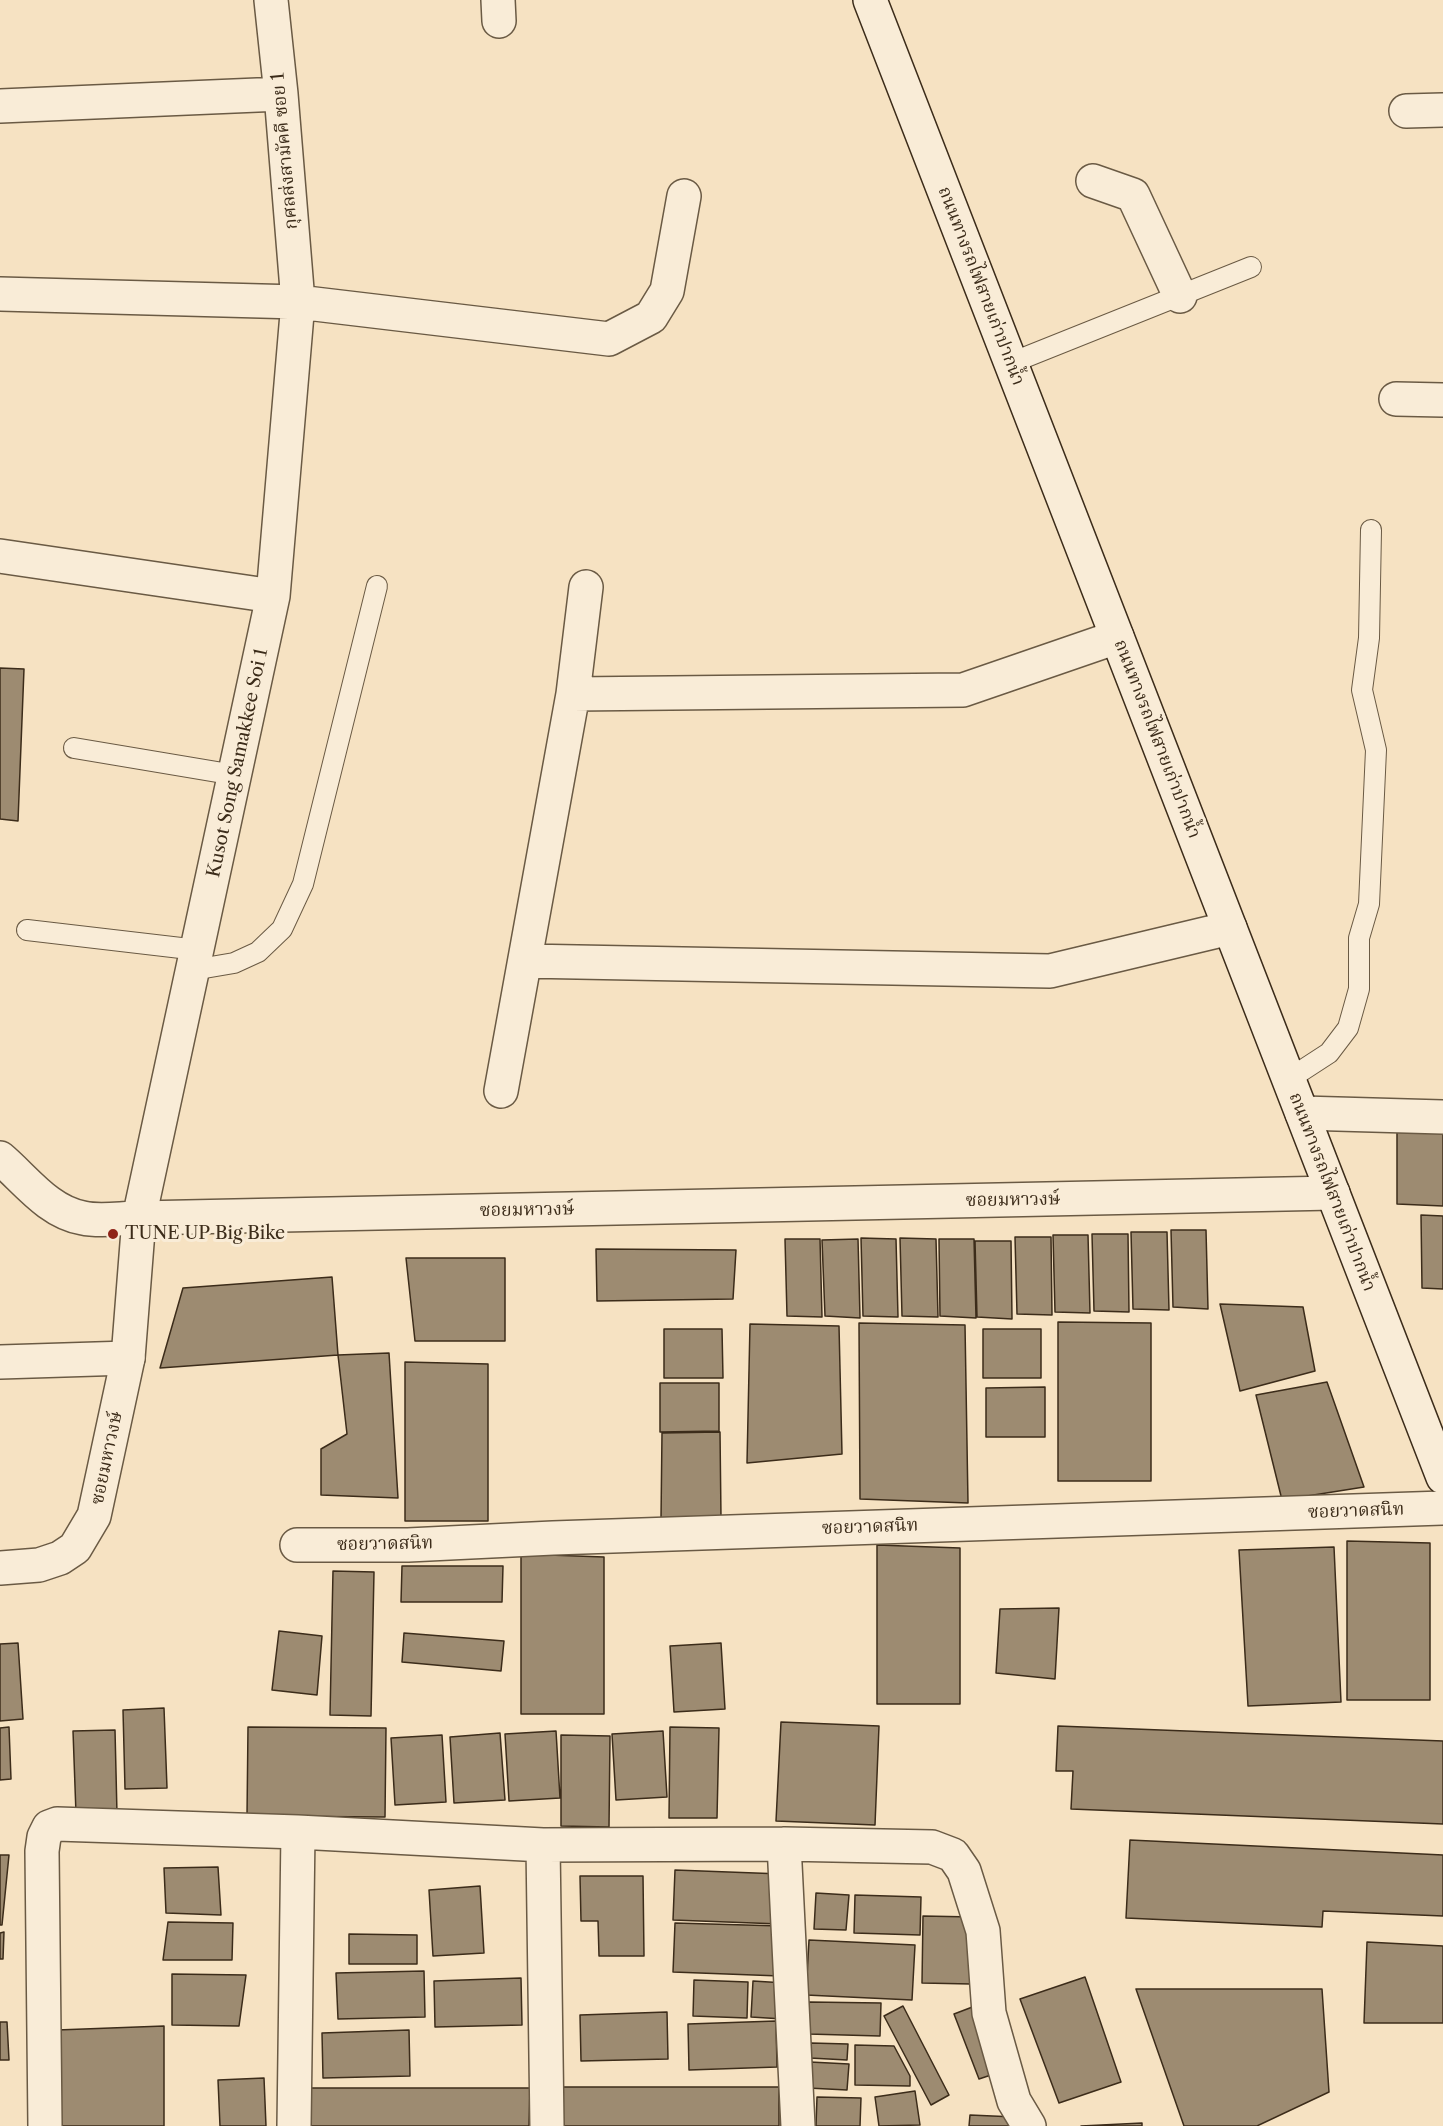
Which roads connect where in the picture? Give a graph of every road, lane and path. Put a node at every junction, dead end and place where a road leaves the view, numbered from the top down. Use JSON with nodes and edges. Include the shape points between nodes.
{"nodes":[{"id":1,"x":271,"y":0,"type":"edge"},
{"id":2,"x":870,"y":0,"type":"edge"},
{"id":3,"x":281,"y":94,"type":"junction"},
{"id":4,"x":0,"y":106,"type":"edge"},
{"id":5,"x":1443,"y":110,"type":"edge"},
{"id":6,"x":1406,"y":111,"type":"dead end"},
{"id":7,"x":1093,"y":180,"type":"dead end"},
{"id":8,"x":684,"y":196,"type":"dead end"},
{"id":9,"x":1251,"y":267,"type":"dead end"},
{"id":10,"x":0,"y":294,"type":"edge"},
{"id":11,"x":1180,"y":296,"type":"junction"},
{"id":12,"x":298,"y":302,"type":"junction"},
{"id":13,"x":1011,"y":363,"type":"junction"},
{"id":14,"x":1396,"y":399,"type":"dead end"},
{"id":15,"x":1443,"y":400,"type":"edge"},
{"id":16,"x":1371,"y":530,"type":"dead end"},
{"id":17,"x":0,"y":555,"type":"edge"},
{"id":18,"x":377,"y":586,"type":"dead end"},
{"id":19,"x":586,"y":587,"type":"dead end"},
{"id":20,"x":273,"y":596,"type":"junction"},
{"id":21,"x":1117,"y":637,"type":"junction"},
{"id":22,"x":573,"y":694,"type":"junction"},
{"id":23,"x":74,"y":748,"type":"dead end"},
{"id":24,"x":235,"y":775,"type":"junction"},
{"id":25,"x":1230,"y":928,"type":"junction"},
{"id":26,"x":27,"y":930,"type":"dead end"},
{"id":27,"x":196,"y":960,"type":"junction"},
{"id":28,"x":525,"y":962,"type":"junction"},
{"id":29,"x":1289,"y":1079,"type":"junction"},
{"id":30,"x":501,"y":1091,"type":"dead end"},
{"id":31,"x":1302,"y":1113,"type":"junction"},
{"id":32,"x":1443,"y":1117,"type":"edge"},
{"id":33,"x":0,"y":1158,"type":"edge"},
{"id":34,"x":1333,"y":1193,"type":"junction"},
{"id":35,"x":140,"y":1218,"type":"junction"},
{"id":36,"x":128,"y":1358,"type":"junction"},
{"id":37,"x":0,"y":1362,"type":"edge"},
{"id":38,"x":1443,"y":1477,"type":"edge"},
{"id":39,"x":1443,"y":1508,"type":"edge"},
{"id":40,"x":297,"y":1545,"type":"dead end"},
{"id":41,"x":0,"y":1568,"type":"edge"},
{"id":42,"x":298,"y":1832,"type":"junction"},
{"id":43,"x":784,"y":1844,"type":"junction"},
{"id":44,"x":543,"y":1845,"type":"junction"},
{"id":45,"x":45,"y":2126,"type":"edge"},
{"id":46,"x":294,"y":2126,"type":"edge"},
{"id":47,"x":546,"y":2126,"type":"edge"},
{"id":48,"x":798,"y":2126,"type":"edge"},
{"id":49,"x":1029,"y":2126,"type":"edge"}],
"edges":[{"from":1,"to":3,"type":"street","name":"กุศลส่งสามัคคี ซอย 1"},
{"from":2,"to":13,"type":"street","name":"ถนนทางรถไฟสายเก่าปากน้ำ"},
{"from":3,"to":4,"type":"street"},
{"from":3,"to":12,"type":"street","name":"กุศลส่งสามัคคี ซอย 1"},
{"from":5,"to":6,"type":"street"},
{"from":7,"to":11,"type":"street","via":[[1133,195]]},
{"from":8,"to":12,"type":"street","via":[[667,291],[651,317],[609,339]]},
{"from":9,"to":11,"type":"lane"},
{"from":10,"to":12,"type":"street"},
{"from":11,"to":13,"type":"lane"},
{"from":12,"to":20,"type":"street","name":"Kusot Song Samakkee Soi 1"},
{"from":13,"to":21,"type":"street","name":"ถนนทางรถไฟสายเก่าปากน้ำ"},
{"from":14,"to":15,"type":"street"},
{"from":16,"to":29,"type":"lane","via":[[1369,638],[1362,690],[1376,750],[1369,904],[1359,938],[1359,989],[1348,1028],[1336,1045]]},
{"from":17,"to":20,"type":"street"},
{"from":18,"to":27,"type":"lane","via":[[303,884],[282,929],[258,952],[234,963]]},
{"from":19,"to":22,"type":"street"},
{"from":20,"to":24,"type":"street","name":"Kusot Song Samakkee Soi 1"},
{"from":21,"to":22,"type":"street","via":[[963,690]]},
{"from":21,"to":25,"type":"street","name":"ถนนทางรถไฟสายเก่าปากน้ำ"},
{"from":22,"to":28,"type":"street"},
{"from":23,"to":24,"type":"lane"},
{"from":24,"to":27,"type":"street","name":"Kusot Song Samakkee Soi 1"},
{"from":25,"to":28,"type":"street","via":[[1050,971]]},
{"from":25,"to":29,"type":"street","name":"ถนนทางรถไฟสายเก่าปากน้ำ"},
{"from":26,"to":27,"type":"lane"},
{"from":27,"to":35,"type":"street","name":"Kusot Song Samakkee Soi 1"},
{"from":28,"to":30,"type":"street"},
{"from":29,"to":31,"type":"street","name":"ถนนทางรถไฟสายเก่าปากน้ำ"},
{"from":31,"to":32,"type":"street"},
{"from":31,"to":34,"type":"street","name":"ถนนทางรถไฟสายเก่าปากน้ำ"},
{"from":33,"to":35,"type":"street","via":[[42,1197],[70,1215],[86,1219]]},
{"from":34,"to":35,"type":"street","name":"ซอยมหาวงษ์"},
{"from":34,"to":38,"type":"street","name":"ถนนทางรถไฟสายเก่าปากน้ำ"},
{"from":35,"to":36,"type":"street","name":"ซอยมหาวงษ์"},
{"from":36,"to":37,"type":"street"},
{"from":36,"to":41,"type":"street","name":"ซอยมหาวงษ์","via":[[94,1516],[83,1537],[60,1558],[39,1565]]},
{"from":39,"to":40,"type":"street","name":"ซอยวาดสนิท","via":[[408,1545]]},
{"from":42,"to":44,"type":"street"},
{"from":42,"to":45,"type":"street","via":[[57,1824],[50,1827],[42,1851]]},
{"from":42,"to":46,"type":"street"},
{"from":43,"to":44,"type":"street"},
{"from":43,"to":48,"type":"street"},
{"from":43,"to":49,"type":"street","via":[[932,1847],[953,1855],[964,1871],[983,1931],[989,2013],[1014,2101]]},
{"from":44,"to":47,"type":"street"}]}
